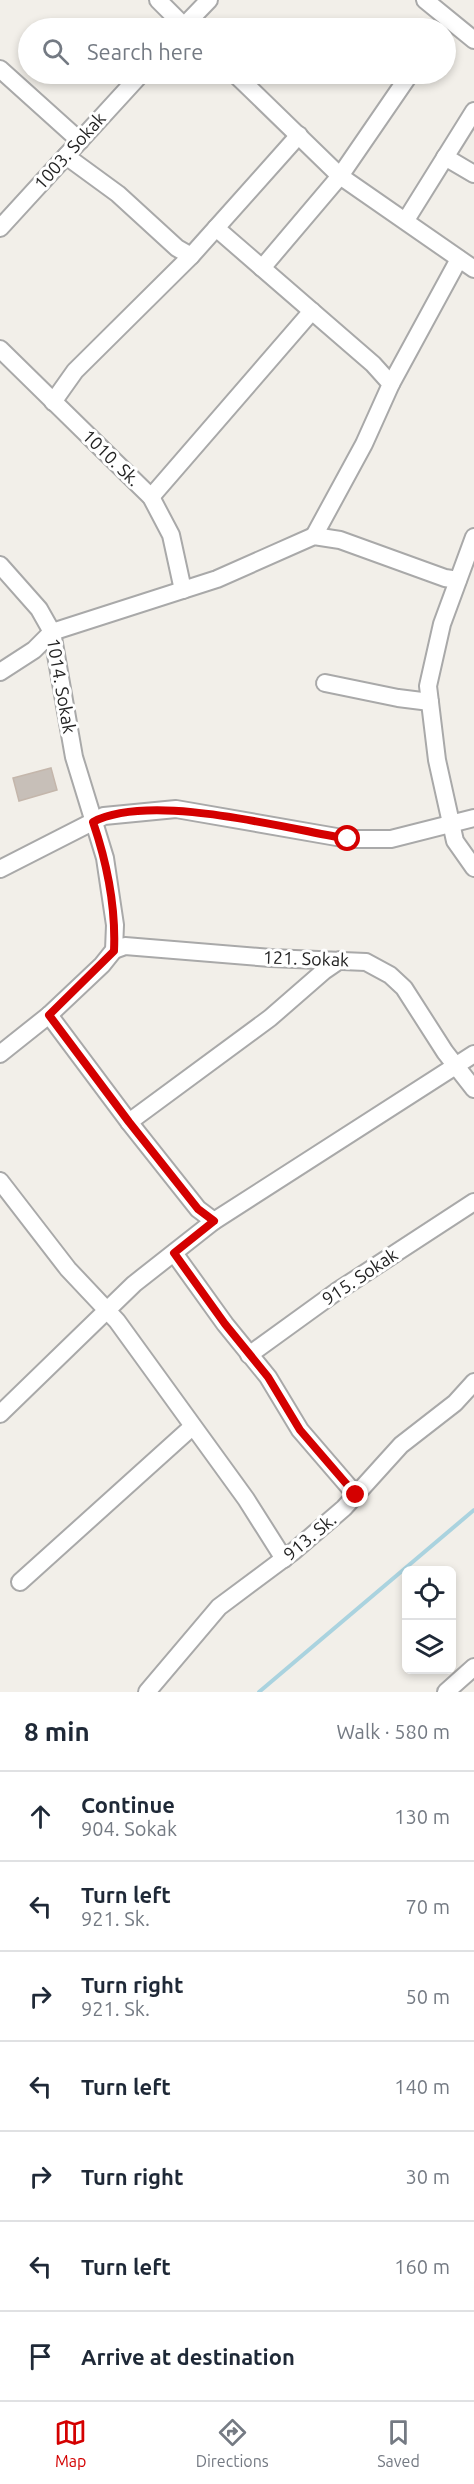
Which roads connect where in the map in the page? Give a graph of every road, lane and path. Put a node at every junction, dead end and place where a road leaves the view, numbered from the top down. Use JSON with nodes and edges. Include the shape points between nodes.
{"nodes":[{"id":1,"x":158,"y":0,"type":"edge"},
{"id":2,"x":209,"y":0,"type":"edge"},
{"id":3,"x":425,"y":0,"type":"edge"},
{"id":4,"x":175,"y":18,"type":"edge"},
{"id":5,"x":193,"y":18,"type":"edge"},
{"id":6,"x":439,"y":18,"type":"edge"},
{"id":7,"x":456,"y":30,"type":"edge"},
{"id":8,"x":474,"y":40,"type":"edge"},
{"id":9,"x":0,"y":69,"type":"edge"},
{"id":10,"x":132,"y":84,"type":"edge"},
{"id":11,"x":245,"y":84,"type":"edge"},
{"id":12,"x":403,"y":84,"type":"edge"},
{"id":13,"x":474,"y":111,"type":"edge"},
{"id":14,"x":298,"y":135,"type":"junction"},
{"id":15,"x":80,"y":141,"type":"junction"},
{"id":16,"x":66,"y":156,"type":"junction"},
{"id":17,"x":445,"y":157,"type":"junction"},
{"id":18,"x":474,"y":174,"type":"edge"},
{"id":19,"x":340,"y":176,"type":"junction"},
{"id":20,"x":406,"y":220,"type":"junction"},
{"id":21,"x":0,"y":228,"type":"edge"},
{"id":22,"x":216,"y":228,"type":"junction"},
{"id":23,"x":191,"y":256,"type":"junction"},
{"id":24,"x":459,"y":259,"type":"junction"},
{"id":25,"x":262,"y":268,"type":"junction"},
{"id":26,"x":474,"y":269,"type":"edge"},
{"id":27,"x":312,"y":311,"type":"junction"},
{"id":28,"x":0,"y":349,"type":"edge"},
{"id":29,"x":391,"y":384,"type":"junction"},
{"id":30,"x":53,"y":402,"type":"junction"},
{"id":31,"x":151,"y":497,"type":"junction"},
{"id":32,"x":314,"y":536,"type":"junction"},
{"id":33,"x":474,"y":537,"type":"edge"},
{"id":34,"x":0,"y":565,"type":"edge"},
{"id":35,"x":458,"y":580,"type":"junction"},
{"id":36,"x":183,"y":590,"type":"junction"},
{"id":37,"x":52,"y":633,"type":"junction"},
{"id":38,"x":0,"y":672,"type":"edge"},
{"id":39,"x":325,"y":683,"type":"dead end"},
{"id":40,"x":430,"y":702,"type":"junction"},
{"id":41,"x":474,"y":819,"type":"edge"},
{"id":42,"x":93,"y":822,"type":"junction"},
{"id":43,"x":451,"y":826,"type":"junction"},
{"id":44,"x":474,"y":868,"type":"edge"},
{"id":45,"x":0,"y":869,"type":"edge"},
{"id":46,"x":114,"y":951,"type":"junction"},
{"id":47,"x":340,"y":960,"type":"junction"},
{"id":48,"x":49,"y":1015,"type":"junction"},
{"id":49,"x":0,"y":1054,"type":"edge"},
{"id":50,"x":474,"y":1054,"type":"edge"},
{"id":51,"x":455,"y":1065,"type":"junction"},
{"id":52,"x":474,"y":1089,"type":"edge"},
{"id":53,"x":129,"y":1122,"type":"junction"},
{"id":54,"x":0,"y":1180,"type":"edge"},
{"id":55,"x":474,"y":1202,"type":"edge"},
{"id":56,"x":214,"y":1221,"type":"junction"},
{"id":57,"x":174,"y":1253,"type":"junction"},
{"id":58,"x":106,"y":1312,"type":"junction"},
{"id":59,"x":249,"y":1355,"type":"junction"},
{"id":60,"x":474,"y":1382,"type":"edge"},
{"id":61,"x":0,"y":1414,"type":"edge"},
{"id":62,"x":192,"y":1427,"type":"junction"},
{"id":63,"x":356,"y":1495,"type":"junction"},
{"id":64,"x":284,"y":1559,"type":"junction"},
{"id":65,"x":20,"y":1582,"type":"dead end"},
{"id":66,"x":474,"y":1668,"type":"edge"},
{"id":67,"x":147,"y":1692,"type":"edge"},
{"id":68,"x":446,"y":1692,"type":"edge"}],
"edges":[{"from":1,"to":4,"type":"street"},
{"from":2,"to":5,"type":"street"},
{"from":3,"to":6,"type":"street"},
{"from":7,"to":8,"type":"street"},
{"from":9,"to":15,"type":"street"},
{"from":10,"to":15,"type":"street","name":"1003. Sokak"},
{"from":11,"to":14,"type":"street"},
{"from":12,"to":19,"type":"street"},
{"from":13,"to":17,"type":"street"},
{"from":14,"to":19,"type":"street"},
{"from":14,"to":22,"type":"street"},
{"from":15,"to":16,"type":"street","name":"1003. Sokak"},
{"from":16,"to":21,"type":"street","name":"1003. Sokak"},
{"from":16,"to":23,"type":"street"},
{"from":17,"to":18,"type":"street"},
{"from":17,"to":20,"type":"street"},
{"from":19,"to":20,"type":"street"},
{"from":19,"to":25,"type":"street"},
{"from":20,"to":24,"type":"street"},
{"from":22,"to":23,"type":"street"},
{"from":22,"to":25,"type":"street"},
{"from":23,"to":30,"type":"street","via":[[75,371]]},
{"from":24,"to":26,"type":"street"},
{"from":24,"to":29,"type":"street"},
{"from":25,"to":27,"type":"street"},
{"from":27,"to":29,"type":"street"},
{"from":27,"to":31,"type":"street"},
{"from":28,"to":30,"type":"street","name":"1010. Sk."},
{"from":29,"to":32,"type":"street","via":[[364,444]]},
{"from":30,"to":31,"type":"street","name":"1010. Sk."},
{"from":31,"to":36,"type":"street","name":"1010. Sk.","via":[[171,535]]},
{"from":32,"to":35,"type":"street","via":[[340,540],[445,579]]},
{"from":32,"to":36,"type":"street"},
{"from":33,"to":35,"type":"street"},
{"from":34,"to":37,"type":"street","name":"1014. Sokak","via":[[39,609]]},
{"from":35,"to":40,"type":"street","via":[[442,624],[428,686]]},
{"from":36,"to":37,"type":"street"},
{"from":37,"to":38,"type":"street"},
{"from":37,"to":42,"type":"street","name":"1014. Sokak","via":[[74,756]]},
{"from":39,"to":40,"type":"street"},
{"from":40,"to":43,"type":"street","via":[[436,760]]},
{"from":41,"to":43,"type":"street"},
{"from":42,"to":43,"type":"street","via":[[104,816],[176,809],[348,839],[391,839]]},
{"from":42,"to":45,"type":"street"},
{"from":42,"to":46,"type":"street","name":"1014. Sokak","via":[[105,858],[115,926]]},
{"from":43,"to":44,"type":"street","via":[[455,841]]},
{"from":46,"to":47,"type":"street","name":"121. Sokak","via":[[125,946]]},
{"from":46,"to":48,"type":"street"},
{"from":47,"to":51,"type":"street","name":"121. Sokak","via":[[366,962],[390,975],[404,988]]},
{"from":47,"to":53,"type":"street","via":[[270,1018]]},
{"from":48,"to":49,"type":"street"},
{"from":48,"to":53,"type":"street"},
{"from":50,"to":51,"type":"street"},
{"from":51,"to":52,"type":"street","name":"121. Sokak"},
{"from":51,"to":56,"type":"street"},
{"from":53,"to":56,"type":"street","via":[[198,1209]]},
{"from":54,"to":58,"type":"street"},
{"from":55,"to":59,"type":"street","name":"915. Sokak","via":[[336,1292]]},
{"from":56,"to":57,"type":"street"},
{"from":57,"to":58,"type":"street"},
{"from":57,"to":59,"type":"street"},
{"from":58,"to":61,"type":"street"},
{"from":58,"to":62,"type":"street","via":[[117,1321]]},
{"from":59,"to":63,"type":"street","via":[[268,1377],[300,1430]]},
{"from":60,"to":63,"type":"street","name":"913. Sk.","via":[[455,1403],[401,1445]]},
{"from":62,"to":64,"type":"street"},
{"from":62,"to":65,"type":"street"},
{"from":63,"to":64,"type":"street","name":"913. Sk."},
{"from":64,"to":67,"type":"street","name":"913. Sk.","via":[[219,1607]]},
{"from":66,"to":68,"type":"street"}]}
